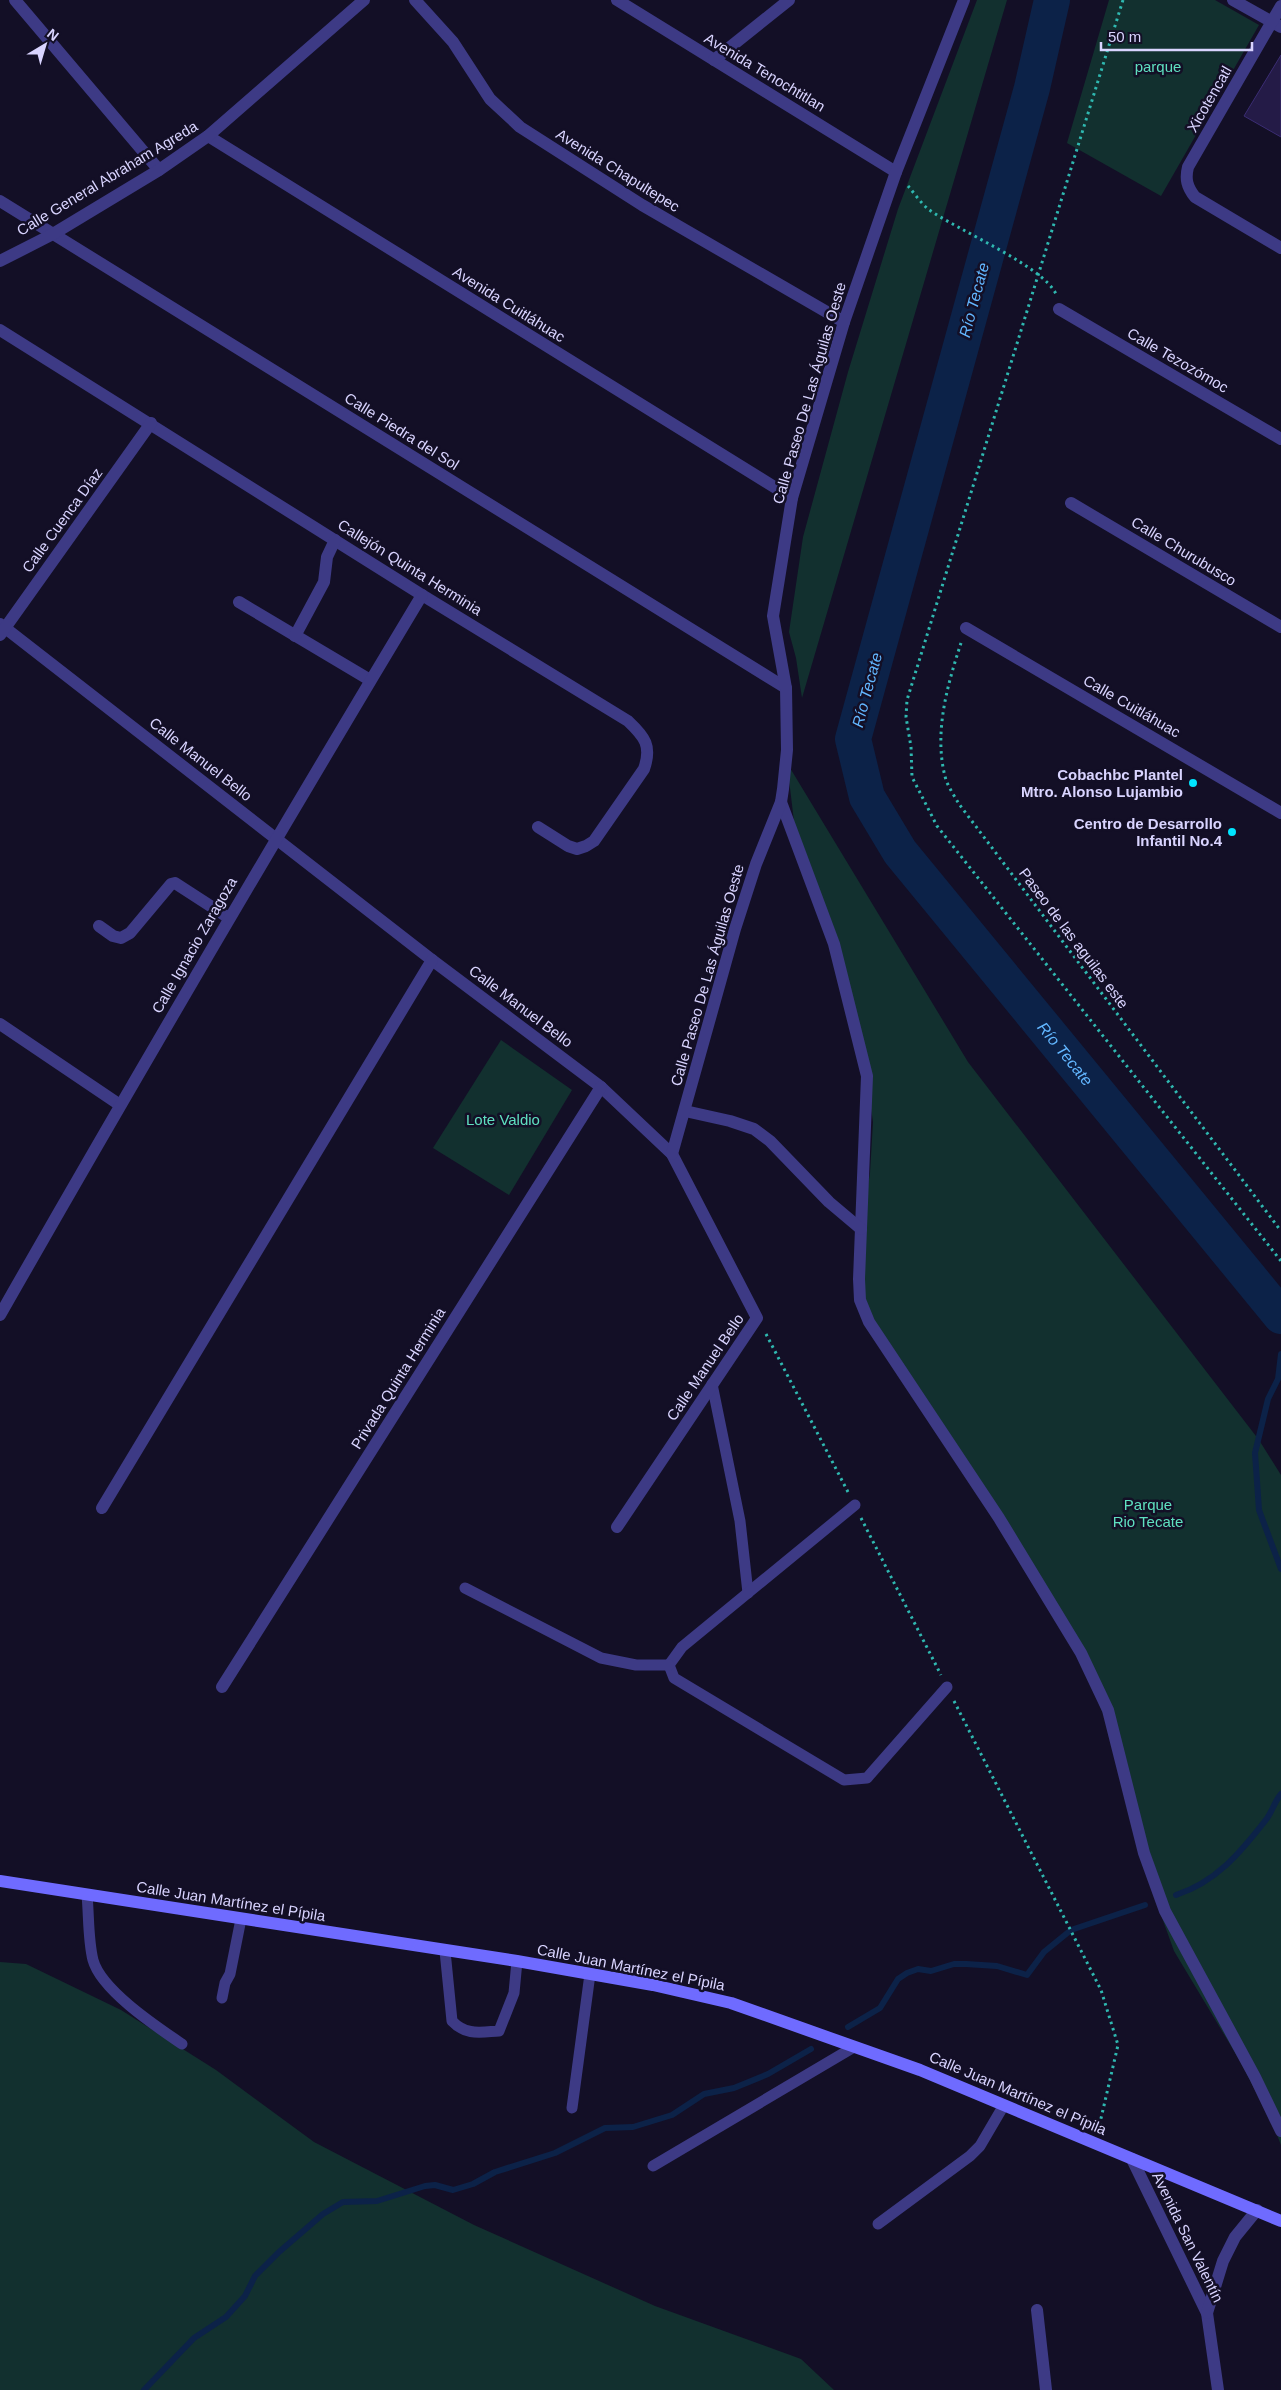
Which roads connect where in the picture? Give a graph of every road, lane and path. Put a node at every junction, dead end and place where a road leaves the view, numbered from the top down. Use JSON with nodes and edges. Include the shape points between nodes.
{"nodes":[{"id":1,"x":15,"y":0,"type":"edge"},
{"id":2,"x":364,"y":0,"type":"edge"},
{"id":3,"x":415,"y":0,"type":"edge"},
{"id":4,"x":617,"y":0,"type":"edge"},
{"id":5,"x":789,"y":0,"type":"edge"},
{"id":6,"x":964,"y":0,"type":"edge"},
{"id":7,"x":1233,"y":0,"type":"edge"},
{"id":8,"x":1281,"y":6,"type":"edge"},
{"id":9,"x":1276,"y":24,"type":"edge"},
{"id":10,"x":714,"y":60,"type":"junction"},
{"id":11,"x":208,"y":136,"type":"junction"},
{"id":12,"x":159,"y":170,"type":"junction"},
{"id":13,"x":896,"y":172,"type":"junction"},
{"id":14,"x":0,"y":202,"type":"edge"},
{"id":15,"x":53,"y":234,"type":"junction"},
{"id":16,"x":1281,"y":248,"type":"edge"},
{"id":17,"x":0,"y":262,"type":"edge"},
{"id":18,"x":1059,"y":310,"type":"joint"},
{"id":19,"x":844,"y":322,"type":"junction"},
{"id":20,"x":0,"y":330,"type":"edge"},
{"id":21,"x":151,"y":423,"type":"junction"},
{"id":22,"x":1281,"y":439,"type":"edge"},
{"id":23,"x":792,"y":498,"type":"junction"},
{"id":24,"x":1071,"y":503,"type":"dead end"},
{"id":25,"x":335,"y":540,"type":"junction"},
{"id":26,"x":422,"y":594,"type":"junction"},
{"id":27,"x":239,"y":602,"type":"dead end"},
{"id":28,"x":1281,"y":627,"type":"edge"},
{"id":29,"x":966,"y":628,"type":"joint"},
{"id":30,"x":2,"y":629,"type":"edge"},
{"id":31,"x":294,"y":636,"type":"junction"},
{"id":32,"x":370,"y":680,"type":"junction"},
{"id":33,"x":786,"y":688,"type":"junction"},
{"id":34,"x":781,"y":802,"type":"junction"},
{"id":35,"x":1281,"y":812,"type":"edge"},
{"id":36,"x":538,"y":827,"type":"dead end"},
{"id":37,"x":276,"y":838,"type":"junction"},
{"id":38,"x":229,"y":918,"type":"junction"},
{"id":39,"x":98,"y":926,"type":"dead end"},
{"id":40,"x":432,"y":960,"type":"junction"},
{"id":41,"x":0,"y":1024,"type":"edge"},
{"id":42,"x":601,"y":1087,"type":"junction"},
{"id":43,"x":120,"y":1104,"type":"junction"},
{"id":44,"x":685,"y":1112,"type":"junction"},
{"id":45,"x":672,"y":1154,"type":"junction"},
{"id":46,"x":861,"y":1229,"type":"junction"},
{"id":47,"x":1281,"y":1231,"type":"edge"},
{"id":48,"x":0,"y":1315,"type":"edge"},
{"id":49,"x":757,"y":1318,"type":"junction"},
{"id":50,"x":712,"y":1384,"type":"junction"},
{"id":51,"x":855,"y":1505,"type":"junction"},
{"id":52,"x":102,"y":1508,"type":"dead end"},
{"id":53,"x":617,"y":1526,"type":"dead end"},
{"id":54,"x":465,"y":1588,"type":"dead end"},
{"id":55,"x":748,"y":1592,"type":"junction"},
{"id":56,"x":669,"y":1664,"type":"junction"},
{"id":57,"x":222,"y":1687,"type":"dead end"},
{"id":58,"x":947,"y":1687,"type":"junction"},
{"id":59,"x":0,"y":1881,"type":"edge"},
{"id":60,"x":87,"y":1895,"type":"junction"},
{"id":61,"x":241,"y":1919,"type":"junction"},
{"id":62,"x":445,"y":1951,"type":"junction"},
{"id":63,"x":517,"y":1961,"type":"junction"},
{"id":64,"x":590,"y":1974,"type":"junction"},
{"id":65,"x":222,"y":1998,"type":"dead end"},
{"id":66,"x":182,"y":2044,"type":"dead end"},
{"id":67,"x":854,"y":2046,"type":"junction"},
{"id":68,"x":1004,"y":2105,"type":"junction"},
{"id":69,"x":572,"y":2108,"type":"dead end"},
{"id":70,"x":1281,"y":2131,"type":"edge"},
{"id":71,"x":1096,"y":2142,"type":"junction"},
{"id":72,"x":1132,"y":2159,"type":"junction"},
{"id":73,"x":653,"y":2166,"type":"dead end"},
{"id":74,"x":1257,"y":2210,"type":"junction"},
{"id":75,"x":1281,"y":2221,"type":"edge"},
{"id":76,"x":878,"y":2224,"type":"dead end"},
{"id":77,"x":1037,"y":2310,"type":"dead end"},
{"id":78,"x":1207,"y":2313,"type":"junction"},
{"id":79,"x":1046,"y":2390,"type":"edge"},
{"id":80,"x":1218,"y":2390,"type":"edge"}],
"edges":[{"from":1,"to":12,"type":"street"},
{"from":2,"to":11,"type":"street","name":"Calle General Abraham Agreda"},
{"from":3,"to":19,"type":"street","name":"Avenida Chapultepec","via":[[453,42],[490,99],[520,127],[642,206]]},
{"from":4,"to":10,"type":"street","name":"Avenida Tenochtitlan"},
{"from":5,"to":10,"type":"street"},
{"from":6,"to":13,"type":"street","name":"Calle Paseo De Las Águilas Oeste"},
{"from":7,"to":9,"type":"street"},
{"from":8,"to":9,"type":"street","name":"Xicotencatl"},
{"from":9,"to":16,"type":"street","name":"Xicotencatl","via":[[1188,167],[1186,183],[1195,197]]},
{"from":10,"to":13,"type":"street","name":"Avenida Tenochtitlan"},
{"from":11,"to":12,"type":"street","name":"Calle General Abraham Agreda"},
{"from":11,"to":23,"type":"street","name":"Avenida Cuitláhuac"},
{"from":12,"to":15,"type":"street","name":"Calle General Abraham Agreda"},
{"from":13,"to":18,"type":"path","via":[[927,208],[1050,284],[1056,293]]},
{"from":13,"to":19,"type":"street","name":"Calle Paseo De Las Águilas Oeste"},
{"from":14,"to":15,"type":"street","name":"Calle Piedra del Sol"},
{"from":15,"to":17,"type":"street","name":"Calle General Abraham Agreda"},
{"from":15,"to":33,"type":"street","name":"Calle Piedra del Sol"},
{"from":18,"to":22,"type":"street","name":"Calle Tezozómoc"},
{"from":19,"to":23,"type":"street","name":"Calle Paseo De Las Águilas Oeste"},
{"from":20,"to":21,"type":"street","name":"Callejón Quinta Herminia"},
{"from":21,"to":25,"type":"street","name":"Callejón Quinta Herminia"},
{"from":21,"to":30,"type":"street","name":"Calle Cuenca Díaz"},
{"from":23,"to":33,"type":"street","name":"Calle Paseo De Las Águilas Oeste","via":[[773,616]]},
{"from":24,"to":28,"type":"street","name":"Calle Churubusco"},
{"from":25,"to":26,"type":"street","name":"Callejón Quinta Herminia"},
{"from":25,"to":31,"type":"street","via":[[327,557],[324,582]]},
{"from":26,"to":32,"type":"street","name":"Calle Ignacio Zaragoza"},
{"from":26,"to":36,"type":"street","name":"Callejón Quinta Herminia","via":[[628,720],[642,734],[648,757],[644,769],[594,841],[577,848],[568,846]]},
{"from":27,"to":31,"type":"street"},
{"from":29,"to":35,"type":"street","name":"Calle Cuitláhuac"},
{"from":29,"to":47,"type":"path","name":"Paseo de las aguilas este","via":[[950,675],[943,709],[942,753],[946,781],[959,804]]},
{"from":30,"to":37,"type":"street","name":"Calle Manuel Bello"},
{"from":31,"to":32,"type":"street"},
{"from":32,"to":37,"type":"street","name":"Calle Ignacio Zaragoza"},
{"from":33,"to":34,"type":"street","name":"Calle Paseo De Las Águilas Oeste","via":[[786,750]]},
{"from":34,"to":44,"type":"street","name":"Calle Paseo De Las Águilas Oeste","via":[[735,929]]},
{"from":34,"to":46,"type":"street","via":[[834,944],[867,1076]]},
{"from":37,"to":38,"type":"street","name":"Calle Ignacio Zaragoza"},
{"from":37,"to":40,"type":"street","name":"Calle Manuel Bello"},
{"from":38,"to":39,"type":"street","via":[[175,883],[130,933],[121,938]]},
{"from":38,"to":43,"type":"street","name":"Calle Ignacio Zaragoza"},
{"from":40,"to":42,"type":"street","name":"Calle Manuel Bello"},
{"from":40,"to":52,"type":"street"},
{"from":41,"to":43,"type":"street"},
{"from":42,"to":45,"type":"street","name":"Calle Manuel Bello"},
{"from":42,"to":57,"type":"street","name":"Privada Quinta Herminia"},
{"from":43,"to":48,"type":"street","name":"Calle Ignacio Zaragoza"},
{"from":44,"to":45,"type":"street","name":"Calle Paseo De Las Águilas Oeste"},
{"from":44,"to":46,"type":"street","via":[[754,1129]]},
{"from":45,"to":49,"type":"street","name":"Calle Manuel Bello"},
{"from":46,"to":70,"type":"street","via":[[860,1300],[869,1322],[1000,1518],[1081,1653],[1108,1710],[1144,1853],[1164,1912],[1255,2077]]},
{"from":49,"to":50,"type":"street","name":"Calle Manuel Bello"},
{"from":49,"to":51,"type":"path"},
{"from":50,"to":53,"type":"street","name":"Calle Manuel Bello"},
{"from":50,"to":55,"type":"lane","via":[[740,1521]]},
{"from":51,"to":55,"type":"lane"},
{"from":51,"to":58,"type":"path"},
{"from":54,"to":56,"type":"lane","via":[[601,1658],[636,1665]]},
{"from":55,"to":56,"type":"lane","via":[[682,1646]]},
{"from":56,"to":58,"type":"lane","via":[[674,1678],[844,1780],[867,1778]]},
{"from":58,"to":71,"type":"path","via":[[1101,1990],[1118,2045]]},
{"from":59,"to":60,"type":"main road","name":"Calle Juan Martínez el Pípila"},
{"from":60,"to":61,"type":"main road","name":"Calle Juan Martínez el Pípila"},
{"from":60,"to":66,"type":"lane","via":[[93,1961],[101,1976],[129,2005]]},
{"from":61,"to":62,"type":"main road","name":"Calle Juan Martínez el Pípila"},
{"from":61,"to":65,"type":"lane"},
{"from":62,"to":63,"type":"main road","name":"Calle Juan Martínez el Pípila"},
{"from":62,"to":63,"type":"lane","via":[[452,2021],[469,2032],[499,2031],[514,1993]]},
{"from":63,"to":64,"type":"main road","name":"Calle Juan Martínez el Pípila"},
{"from":64,"to":67,"type":"main road","name":"Calle Juan Martínez el Pípila","via":[[731,2003]]},
{"from":64,"to":69,"type":"lane"},
{"from":67,"to":68,"type":"main road","name":"Calle Juan Martínez el Pípila"},
{"from":67,"to":73,"type":"lane"},
{"from":68,"to":71,"type":"main road","name":"Calle Juan Martínez el Pípila"},
{"from":68,"to":76,"type":"lane","via":[[980,2146],[970,2156]]},
{"from":71,"to":72,"type":"main road","name":"Calle Juan Martínez el Pípila"},
{"from":72,"to":74,"type":"main road","name":"Calle Juan Martínez el Pípila"},
{"from":72,"to":78,"type":"street","name":"Avenida San Valentín"},
{"from":74,"to":75,"type":"main road","name":"Calle Juan Martínez el Pípila"},
{"from":74,"to":78,"type":"street","via":[[1235,2237],[1223,2261]]},
{"from":77,"to":79,"type":"street"},
{"from":78,"to":80,"type":"street","name":"Avenida San Valentín"}]}
